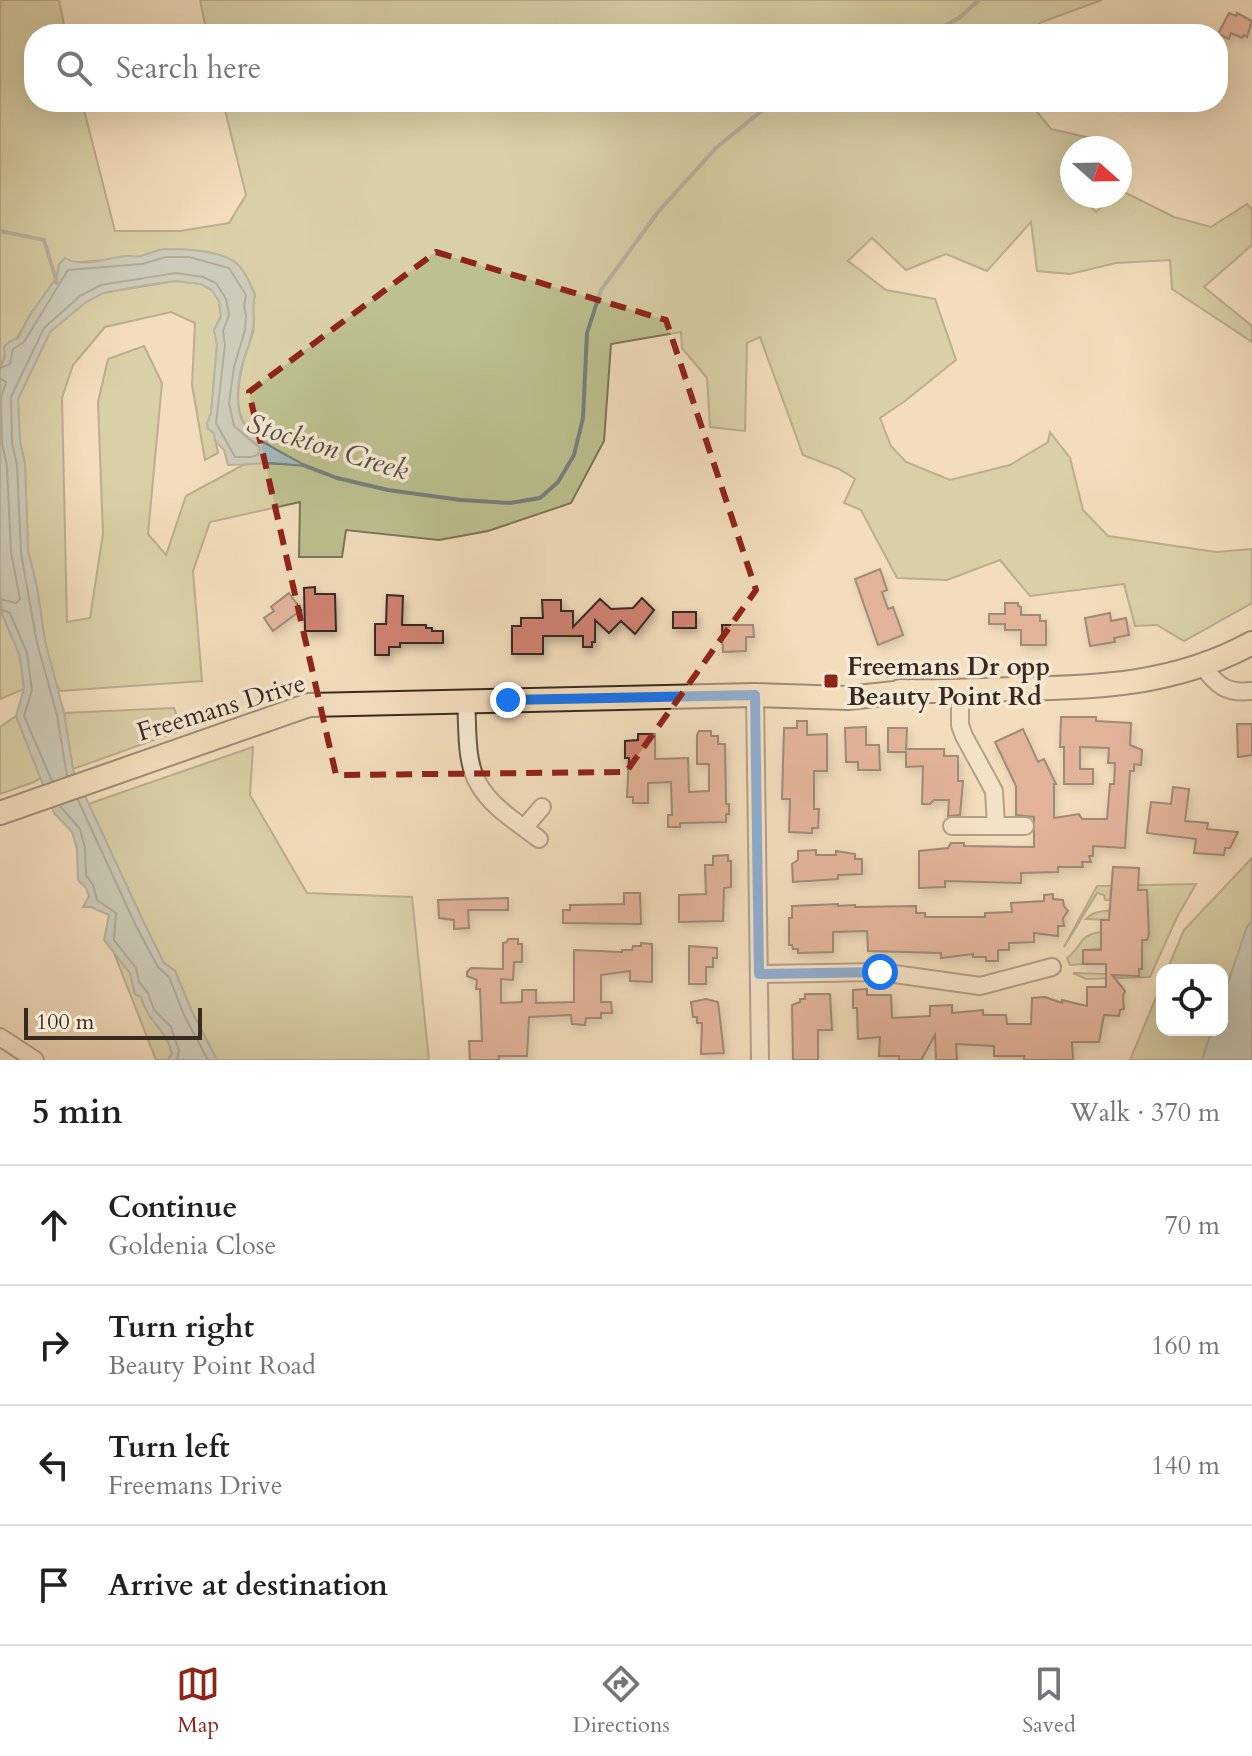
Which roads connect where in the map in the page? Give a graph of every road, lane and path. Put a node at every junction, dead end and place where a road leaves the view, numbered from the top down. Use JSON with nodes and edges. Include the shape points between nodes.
{"nodes":[{"id":1,"x":1252,"y":643,"type":"edge"},
{"id":2,"x":1202,"y":666,"type":"junction"},
{"id":3,"x":960,"y":690,"type":"junction"},
{"id":4,"x":1252,"y":691,"type":"edge"},
{"id":5,"x":755,"y":695,"type":"junction"},
{"id":6,"x":466,"y":701,"type":"junction"},
{"id":7,"x":542,"y":807,"type":"dead end"},
{"id":8,"x":0,"y":813,"type":"edge"},
{"id":9,"x":952,"y":826,"type":"dead end"},
{"id":10,"x":996,"y":826,"type":"junction"},
{"id":11,"x":1025,"y":826,"type":"dead end"},
{"id":12,"x":524,"y":828,"type":"junction"},
{"id":13,"x":539,"y":839,"type":"dead end"},
{"id":14,"x":1052,"y":967,"type":"dead end"},
{"id":15,"x":759,"y":974,"type":"junction"},
{"id":16,"x":0,"y":1037,"type":"edge"},
{"id":17,"x":35,"y":1060,"type":"edge"},
{"id":18,"x":760,"y":1060,"type":"edge"}],
"edges":[{"from":1,"to":2,"type":"main road","name":"Freemans Drive"},
{"from":2,"to":3,"type":"main road","name":"Freemans Drive","via":[[1165,678],[1096,688]]},
{"from":2,"to":4,"type":"street","via":[[1220,688]]},
{"from":3,"to":5,"type":"main road","name":"Freemans Drive","via":[[849,698]]},
{"from":3,"to":10,"type":"street","via":[[960,725],[994,791]]},
{"from":5,"to":6,"type":"main road","name":"Freemans Drive"},
{"from":5,"to":15,"type":"street"},
{"from":6,"to":8,"type":"main road","name":"Freemans Drive","via":[[309,705]]},
{"from":6,"to":12,"type":"street","via":[[470,762],[477,783]]},
{"from":7,"to":12,"type":"street"},
{"from":9,"to":10,"type":"street"},
{"from":10,"to":11,"type":"street"},
{"from":12,"to":13,"type":"street"},
{"from":14,"to":15,"type":"street","via":[[980,986],[880,972]]},
{"from":15,"to":18,"type":"street"},
{"from":16,"to":17,"type":"street"}]}
